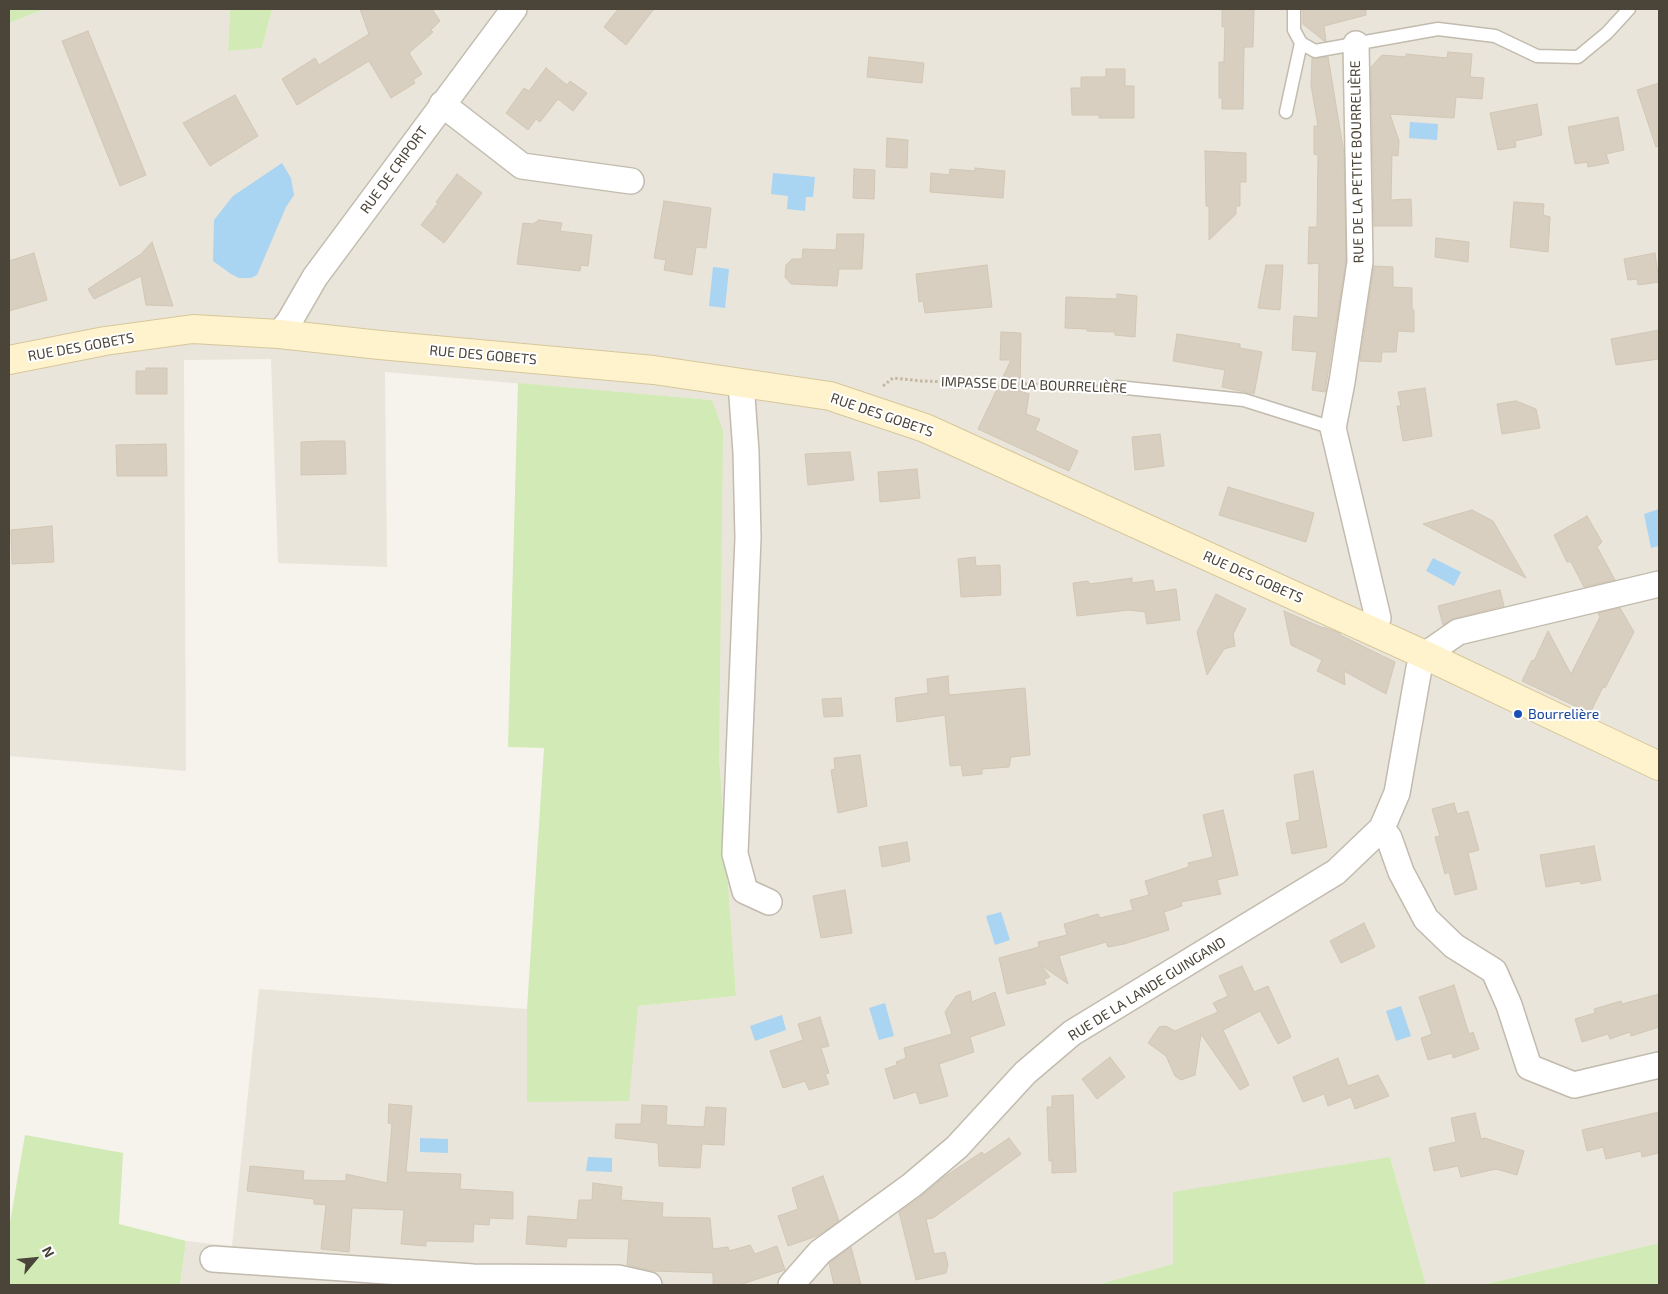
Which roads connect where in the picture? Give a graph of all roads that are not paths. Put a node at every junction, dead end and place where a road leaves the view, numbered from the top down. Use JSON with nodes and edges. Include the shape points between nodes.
{"nodes":[{"id":1,"x":514,"y":9,"type":"edge"},
{"id":2,"x":1294,"y":9,"type":"edge"},
{"id":3,"x":1629,"y":9,"type":"edge"},
{"id":4,"x":1301,"y":43,"type":"junction"},
{"id":5,"x":1356,"y":44,"type":"junction"},
{"id":6,"x":442,"y":104,"type":"junction"},
{"id":7,"x":1286,"y":112,"type":"dead end"},
{"id":8,"x":631,"y":181,"type":"dead end"},
{"id":9,"x":279,"y":334,"type":"junction"},
{"id":10,"x":9,"y":360,"type":"edge"},
{"id":11,"x":740,"y":383,"type":"junction"},
{"id":12,"x":1117,"y":387,"type":"road end"},
{"id":13,"x":1333,"y":428,"type":"junction"},
{"id":14,"x":1659,"y":584,"type":"edge"},
{"id":15,"x":1373,"y":632,"type":"junction"},
{"id":16,"x":1425,"y":655,"type":"junction"},
{"id":17,"x":1659,"y":766,"type":"edge"},
{"id":18,"x":1382,"y":828,"type":"junction"},
{"id":19,"x":769,"y":902,"type":"dead end"},
{"id":20,"x":1659,"y":1065,"type":"edge"},
{"id":21,"x":213,"y":1259,"type":"dead end"},
{"id":22,"x":649,"y":1285,"type":"edge"},
{"id":23,"x":792,"y":1285,"type":"edge"}],
"edges":[{"from":1,"to":6,"type":"street","name":"RUE DE CRIPORT"},
{"from":2,"to":4,"type":"lane","via":[[1294,30]]},
{"from":3,"to":5,"type":"lane","name":"RUE DE LA PETITE BOURRELIÈRE","via":[[1578,57],[1537,56],[1494,36],[1438,29]]},
{"from":4,"to":5,"type":"lane","name":"RUE DE LA PETITE BOURRELIÈRE","via":[[1315,51]]},
{"from":4,"to":7,"type":"lane"},
{"from":5,"to":13,"type":"street","name":"RUE DE LA PETITE BOURRELIÈRE","via":[[1360,262]]},
{"from":6,"to":8,"type":"street","via":[[522,166]]},
{"from":6,"to":9,"type":"street","name":"RUE DE CRIPORT","via":[[315,277]]},
{"from":9,"to":10,"type":"main road","name":"RUE DES GOBETS","via":[[193,329],[105,341]]},
{"from":9,"to":11,"type":"main road","name":"RUE DES GOBETS","via":[[654,370]]},
{"from":11,"to":15,"type":"main road","name":"RUE DES GOBETS","via":[[830,396],[925,428]]},
{"from":11,"to":19,"type":"street","via":[[748,538],[735,854],[745,891]]},
{"from":12,"to":13,"type":"lane","name":"IMPASSE DE LA BOURRELIÈRE","via":[[1244,400]]},
{"from":13,"to":15,"type":"street","name":"RUE DE LA PETITE BOURRELIÈRE","via":[[1378,618]]},
{"from":14,"to":16,"type":"street","via":[[1458,632]]},
{"from":15,"to":16,"type":"main road","name":"RUE DES GOBETS"},
{"from":16,"to":17,"type":"main road","name":"RUE DES GOBETS"},
{"from":16,"to":18,"type":"street","name":"RUE DE LA LANDE GUINGAND","via":[[1419,668],[1397,793]]},
{"from":18,"to":20,"type":"street","via":[[1426,919],[1454,946],[1494,971],[1529,1067],[1574,1085]]},
{"from":18,"to":23,"type":"street","name":"RUE DE LA LANDE GUINGAND","via":[[1336,872],[1072,1033],[1025,1073],[957,1147],[912,1185],[820,1252]]},
{"from":21,"to":22,"type":"street","via":[[473,1277],[618,1278]]}]}
